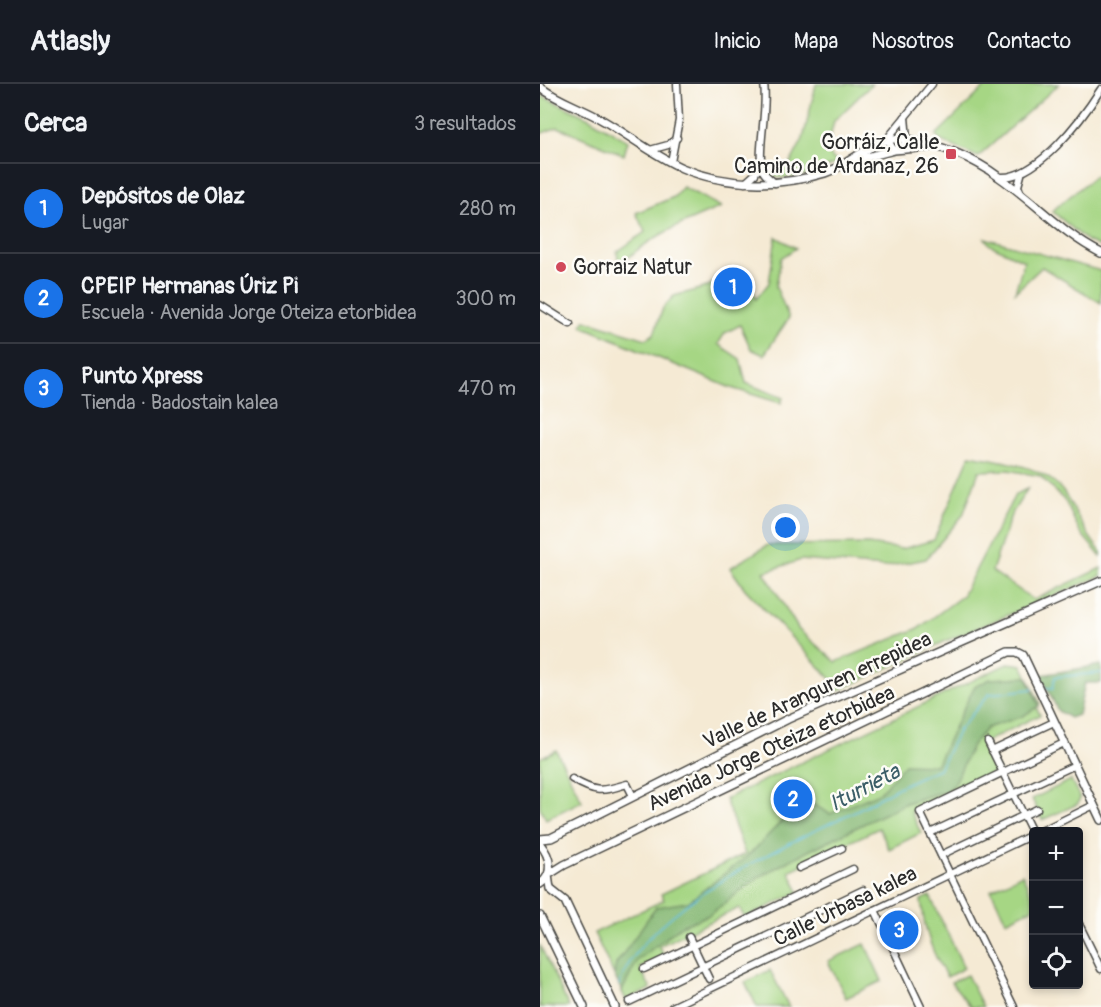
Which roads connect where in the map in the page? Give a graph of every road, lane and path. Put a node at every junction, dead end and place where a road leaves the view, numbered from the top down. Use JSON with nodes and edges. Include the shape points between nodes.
{"nodes":[{"id":1,"x":677,"y":84,"type":"edge"},
{"id":2,"x":764,"y":84,"type":"edge"},
{"id":3,"x":932,"y":84,"type":"edge"},
{"id":4,"x":540,"y":87,"type":"edge"},
{"id":5,"x":1101,"y":89,"type":"edge"},
{"id":6,"x":905,"y":117,"type":"junction"},
{"id":7,"x":889,"y":136,"type":"junction"},
{"id":8,"x":677,"y":138,"type":"junction"},
{"id":9,"x":907,"y":138,"type":"junction"},
{"id":10,"x":936,"y":147,"type":"junction"},
{"id":11,"x":897,"y":149,"type":"junction"},
{"id":12,"x":650,"y":150,"type":"junction"},
{"id":13,"x":671,"y":162,"type":"junction"},
{"id":14,"x":761,"y":163,"type":"junction"},
{"id":15,"x":842,"y":165,"type":"junction"},
{"id":16,"x":1021,"y":175,"type":"junction"},
{"id":17,"x":999,"y":177,"type":"junction"},
{"id":18,"x":745,"y":183,"type":"junction"},
{"id":19,"x":775,"y":183,"type":"junction"},
{"id":20,"x":1021,"y":194,"type":"junction"},
{"id":21,"x":1101,"y":254,"type":"edge"},
{"id":22,"x":540,"y":305,"type":"edge"},
{"id":23,"x":570,"y":324,"type":"dead end"},
{"id":24,"x":1101,"y":581,"type":"edge"},
{"id":25,"x":1054,"y":722,"type":"junction"},
{"id":26,"x":988,"y":742,"type":"dead end"},
{"id":27,"x":1064,"y":744,"type":"junction"},
{"id":28,"x":992,"y":752,"type":"junction"},
{"id":29,"x":1075,"y":765,"type":"junction"},
{"id":30,"x":1003,"y":772,"type":"junction"},
{"id":31,"x":572,"y":779,"type":"dead end"},
{"id":32,"x":1013,"y":794,"type":"junction"},
{"id":33,"x":633,"y":796,"type":"junction"},
{"id":34,"x":1094,"y":805,"type":"junction"},
{"id":35,"x":1037,"y":809,"type":"dead end"},
{"id":36,"x":1023,"y":816,"type":"junction"},
{"id":37,"x":1101,"y":820,"type":"edge"},
{"id":38,"x":1031,"y":827,"type":"edge"},
{"id":39,"x":1048,"y":827,"type":"edge"},
{"id":40,"x":930,"y":833,"type":"junction"},
{"id":41,"x":1029,"y":836,"type":"edge"},
{"id":42,"x":551,"y":838,"type":"junction"},
{"id":43,"x":540,"y":839,"type":"edge"},
{"id":44,"x":540,"y":844,"type":"edge"},
{"id":45,"x":842,"y":848,"type":"dead end"},
{"id":46,"x":547,"y":853,"type":"junction"},
{"id":47,"x":941,"y":855,"type":"junction"},
{"id":48,"x":564,"y":865,"type":"junction"},
{"id":49,"x":799,"y":868,"type":"dead end"},
{"id":50,"x":853,"y":869,"type":"dead end"},
{"id":51,"x":950,"y":874,"type":"junction"},
{"id":52,"x":548,"y":875,"type":"junction"},
{"id":53,"x":540,"y":884,"type":"edge"},
{"id":54,"x":863,"y":891,"type":"dead end"},
{"id":55,"x":875,"y":910,"type":"junction"},
{"id":56,"x":540,"y":916,"type":"edge"},
{"id":57,"x":1083,"y":932,"type":"edge"},
{"id":58,"x":689,"y":936,"type":"dead end"},
{"id":59,"x":693,"y":945,"type":"junction"},
{"id":60,"x":704,"y":967,"type":"junction"},
{"id":61,"x":645,"y":969,"type":"dead end"},
{"id":62,"x":1101,"y":969,"type":"edge"},
{"id":63,"x":709,"y":980,"type":"dead end"},
{"id":64,"x":629,"y":1002,"type":"dead end"},
{"id":65,"x":584,"y":1007,"type":"edge"},
{"id":66,"x":615,"y":1007,"type":"edge"},
{"id":67,"x":672,"y":1007,"type":"edge"},
{"id":68,"x":921,"y":1007,"type":"edge"},
{"id":69,"x":1014,"y":1007,"type":"edge"}],
"edges":[{"from":1,"to":8,"type":"street"},
{"from":2,"to":14,"type":"street"},
{"from":3,"to":6,"type":"street"},
{"from":4,"to":12,"type":"street"},
{"from":5,"to":16,"type":"street","via":[[1071,129]]},
{"from":6,"to":7,"type":"street"},
{"from":6,"to":9,"type":"street"},
{"from":7,"to":9,"type":"street"},
{"from":7,"to":11,"type":"street"},
{"from":7,"to":15,"type":"street"},
{"from":8,"to":12,"type":"street"},
{"from":8,"to":13,"type":"street"},
{"from":9,"to":10,"type":"street"},
{"from":9,"to":11,"type":"street"},
{"from":10,"to":11,"type":"street"},
{"from":10,"to":17,"type":"street","via":[[962,155]]},
{"from":11,"to":15,"type":"street"},
{"from":12,"to":13,"type":"street"},
{"from":13,"to":18,"type":"street","via":[[706,177]]},
{"from":14,"to":18,"type":"street"},
{"from":14,"to":19,"type":"street"},
{"from":15,"to":19,"type":"street","via":[[804,179]]},
{"from":16,"to":17,"type":"street"},
{"from":16,"to":20,"type":"street"},
{"from":17,"to":20,"type":"street"},
{"from":18,"to":19,"type":"street"},
{"from":20,"to":21,"type":"street"},
{"from":22,"to":23,"type":"street"},
{"from":24,"to":33,"type":"street","name":"Valle de Aranguren errepidea","via":[[788,719]]},
{"from":25,"to":27,"type":"street"},
{"from":25,"to":28,"type":"street"},
{"from":25,"to":48,"type":"street","name":"Avenida Jorge Oteiza etorbidea","via":[[1023,655],[1009,652]]},
{"from":26,"to":28,"type":"street"},
{"from":27,"to":29,"type":"street"},
{"from":27,"to":30,"type":"street"},
{"from":28,"to":30,"type":"street"},
{"from":29,"to":32,"type":"street"},
{"from":29,"to":34,"type":"street"},
{"from":30,"to":32,"type":"street"},
{"from":30,"to":40,"type":"street","via":[[920,812]]},
{"from":31,"to":33,"type":"street","via":[[598,792],[627,784]]},
{"from":32,"to":36,"type":"street"},
{"from":32,"to":40,"type":"street"},
{"from":33,"to":42,"type":"street","name":"Valle de Aranguren errepidea"},
{"from":34,"to":37,"type":"street"},
{"from":34,"to":39,"type":"street","name":"Calle Urbasa kalea"},
{"from":35,"to":36,"type":"street","name":"Calle Urbasa kalea"},
{"from":36,"to":38,"type":"street"},
{"from":36,"to":47,"type":"street","name":"Calle Urbasa kalea"},
{"from":40,"to":47,"type":"street"},
{"from":41,"to":51,"type":"street","name":"Calle Urbasa kalea"},
{"from":42,"to":43,"type":"street"},
{"from":42,"to":46,"type":"street"},
{"from":44,"to":46,"type":"street"},
{"from":45,"to":49,"type":"street"},
{"from":46,"to":48,"type":"street","via":[[552,862]]},
{"from":46,"to":52,"type":"street"},
{"from":47,"to":51,"type":"street"},
{"from":48,"to":52,"type":"street","name":"Avenida Jorge Oteiza etorbidea"},
{"from":50,"to":59,"type":"street","name":"Calle Urbasa kalea"},
{"from":51,"to":55,"type":"street","name":"Calle Urbasa kalea"},
{"from":51,"to":69,"type":"street"},
{"from":52,"to":53,"type":"street","name":"Avenida Jorge Oteiza etorbidea"},
{"from":52,"to":66,"type":"street","via":[[550,889],[565,902]]},
{"from":54,"to":60,"type":"street","name":"Calle Urbasa kalea"},
{"from":55,"to":67,"type":"street","name":"Calle Urbasa kalea"},
{"from":55,"to":68,"type":"street"},
{"from":56,"to":65,"type":"street"},
{"from":57,"to":62,"type":"street"},
{"from":58,"to":59,"type":"street"},
{"from":59,"to":60,"type":"street"},
{"from":59,"to":61,"type":"street","name":"Calle Urbasa kalea"},
{"from":60,"to":63,"type":"street"},
{"from":60,"to":64,"type":"street","name":"Calle Urbasa kalea"}]}
